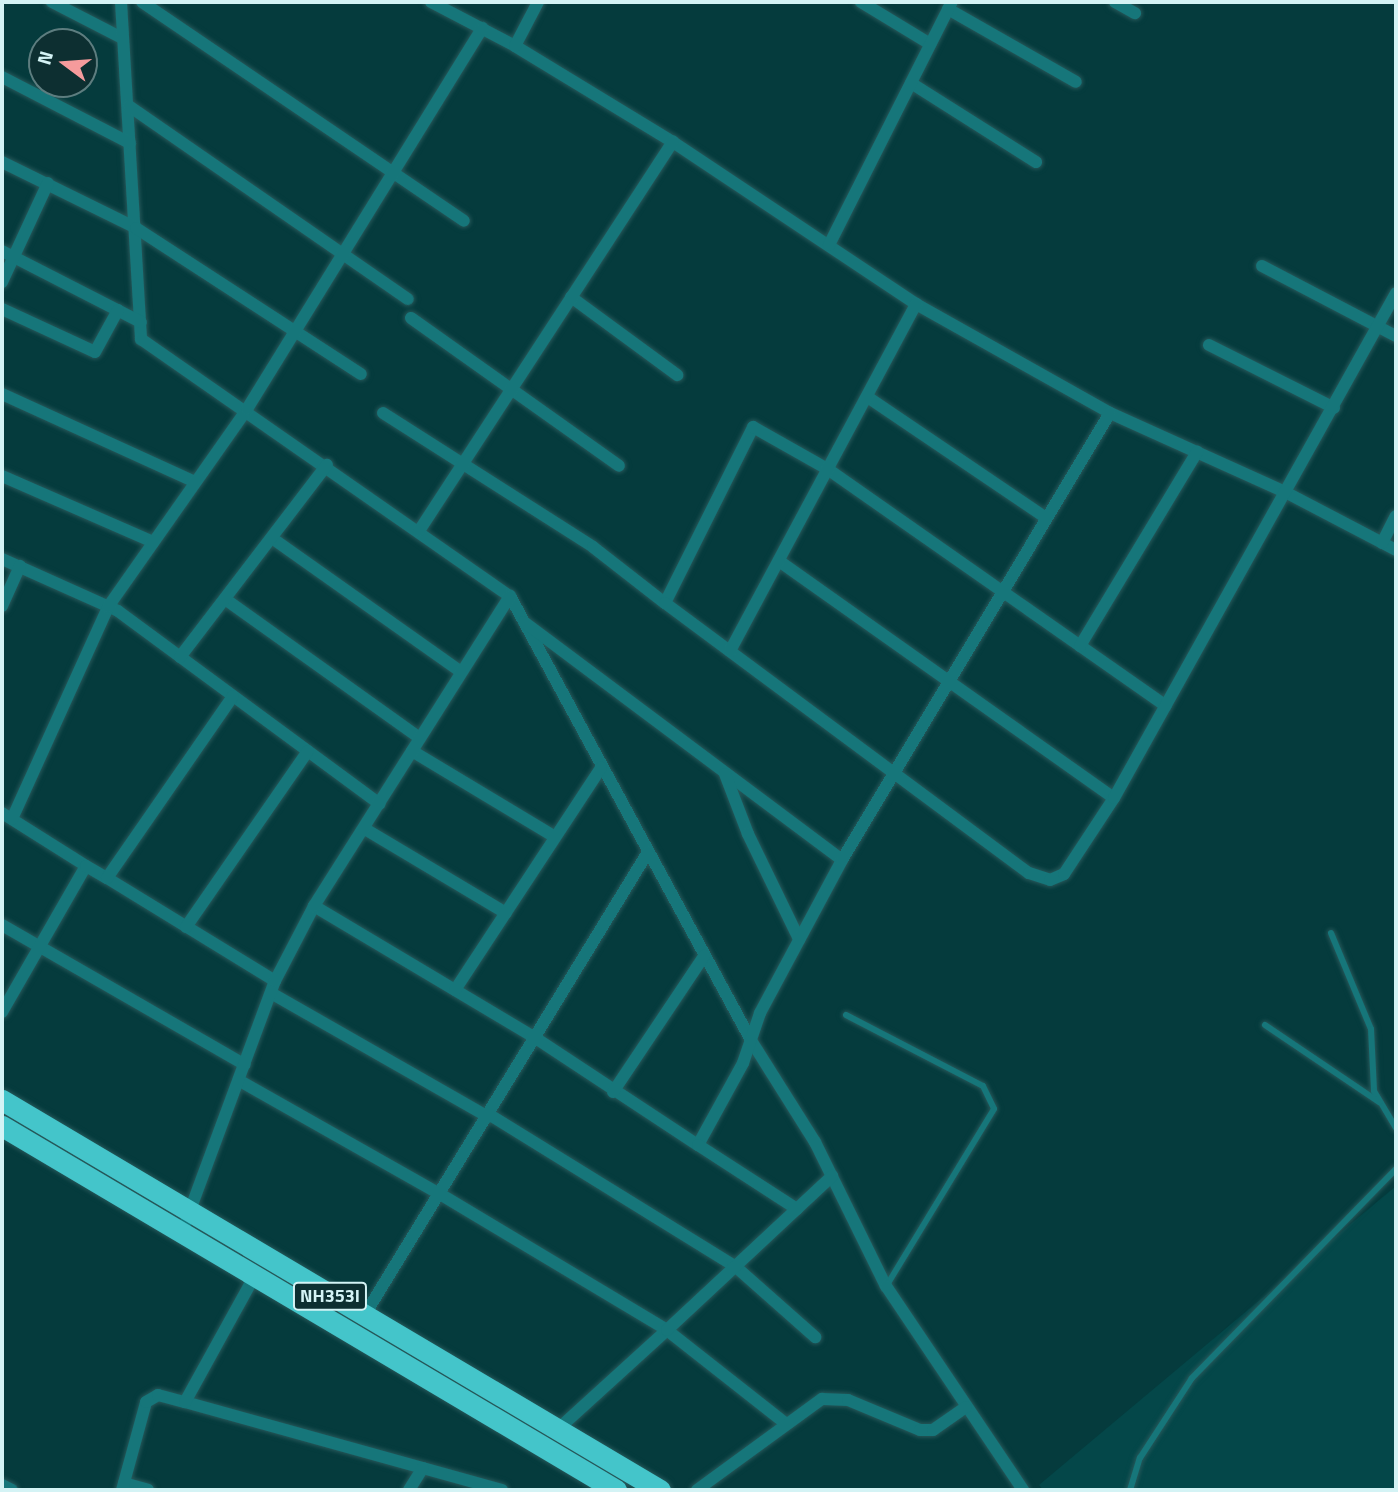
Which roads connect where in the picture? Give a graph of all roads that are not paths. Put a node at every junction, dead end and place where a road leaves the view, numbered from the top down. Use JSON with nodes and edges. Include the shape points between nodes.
{"nodes":[{"id":1,"x":52,"y":2,"type":"edge"},
{"id":2,"x":121,"y":2,"type":"edge"},
{"id":3,"x":142,"y":2,"type":"edge"},
{"id":4,"x":431,"y":2,"type":"edge"},
{"id":5,"x":538,"y":2,"type":"edge"},
{"id":6,"x":861,"y":2,"type":"edge"},
{"id":7,"x":1115,"y":2,"type":"edge"},
{"id":8,"x":950,"y":5,"type":"edge"},
{"id":9,"x":1135,"y":13,"type":"dead end"},
{"id":10,"x":482,"y":28,"type":"junction"},
{"id":11,"x":121,"y":37,"type":"junction"},
{"id":12,"x":930,"y":44,"type":"junction"},
{"id":13,"x":515,"y":46,"type":"junction"},
{"id":14,"x":2,"y":77,"type":"edge"},
{"id":15,"x":1076,"y":82,"type":"dead end"},
{"id":16,"x":911,"y":83,"type":"junction"},
{"id":17,"x":129,"y":106,"type":"junction"},
{"id":18,"x":673,"y":142,"type":"junction"},
{"id":19,"x":130,"y":143,"type":"junction"},
{"id":20,"x":2,"y":162,"type":"edge"},
{"id":21,"x":1036,"y":162,"type":"dead end"},
{"id":22,"x":394,"y":169,"type":"junction"},
{"id":23,"x":48,"y":183,"type":"junction"},
{"id":24,"x":464,"y":221,"type":"dead end"},
{"id":25,"x":136,"y":228,"type":"junction"},
{"id":26,"x":829,"y":245,"type":"junction"},
{"id":27,"x":342,"y":252,"type":"junction"},
{"id":28,"x":7,"y":254,"type":"edge"},
{"id":29,"x":1262,"y":266,"type":"dead end"},
{"id":30,"x":2,"y":282,"type":"edge"},
{"id":31,"x":1396,"y":293,"type":"edge"},
{"id":32,"x":571,"y":297,"type":"junction"},
{"id":33,"x":408,"y":299,"type":"dead end"},
{"id":34,"x":916,"y":304,"type":"junction"},
{"id":35,"x":2,"y":309,"type":"edge"},
{"id":36,"x":118,"y":310,"type":"junction"},
{"id":37,"x":411,"y":318,"type":"dead end"},
{"id":38,"x":141,"y":322,"type":"junction"},
{"id":39,"x":1378,"y":327,"type":"junction"},
{"id":40,"x":296,"y":329,"type":"junction"},
{"id":41,"x":1396,"y":336,"type":"edge"},
{"id":42,"x":1209,"y":345,"type":"dead end"},
{"id":43,"x":361,"y":374,"type":"dead end"},
{"id":44,"x":677,"y":375,"type":"dead end"},
{"id":45,"x":512,"y":390,"type":"junction"},
{"id":46,"x":2,"y":394,"type":"edge"},
{"id":47,"x":869,"y":398,"type":"junction"},
{"id":48,"x":1334,"y":408,"type":"junction"},
{"id":49,"x":247,"y":409,"type":"junction"},
{"id":50,"x":383,"y":413,"type":"dead end"},
{"id":51,"x":1110,"y":413,"type":"junction"},
{"id":52,"x":1197,"y":452,"type":"junction"},
{"id":53,"x":327,"y":466,"type":"junction"},
{"id":54,"x":462,"y":466,"type":"junction"},
{"id":55,"x":620,"y":466,"type":"dead end"},
{"id":56,"x":829,"y":470,"type":"junction"},
{"id":57,"x":2,"y":475,"type":"edge"},
{"id":58,"x":195,"y":482,"type":"junction"},
{"id":59,"x":1287,"y":493,"type":"junction"},
{"id":60,"x":1396,"y":516,"type":"edge"},
{"id":61,"x":1045,"y":517,"type":"junction"},
{"id":62,"x":419,"y":531,"type":"junction"},
{"id":63,"x":272,"y":538,"type":"junction"},
{"id":64,"x":153,"y":542,"type":"junction"},
{"id":65,"x":1382,"y":543,"type":"junction"},
{"id":66,"x":1396,"y":550,"type":"edge"},
{"id":67,"x":2,"y":559,"type":"edge"},
{"id":68,"x":779,"y":561,"type":"junction"},
{"id":69,"x":20,"y":566,"type":"junction"},
{"id":70,"x":1001,"y":591,"type":"junction"},
{"id":71,"x":510,"y":596,"type":"junction"},
{"id":72,"x":225,"y":599,"type":"junction"},
{"id":73,"x":665,"y":603,"type":"junction"},
{"id":74,"x":2,"y":606,"type":"edge"},
{"id":75,"x":108,"y":607,"type":"junction"},
{"id":76,"x":521,"y":620,"type":"junction"},
{"id":77,"x":1080,"y":646,"type":"junction"},
{"id":78,"x":730,"y":651,"type":"junction"},
{"id":79,"x":180,"y":657,"type":"junction"},
{"id":80,"x":460,"y":671,"type":"junction"},
{"id":81,"x":948,"y":680,"type":"junction"},
{"id":82,"x":233,"y":696,"type":"junction"},
{"id":83,"x":1166,"y":706,"type":"junction"},
{"id":84,"x":420,"y":738,"type":"junction"},
{"id":85,"x":308,"y":751,"type":"junction"},
{"id":86,"x":412,"y":751,"type":"junction"},
{"id":87,"x":601,"y":768,"type":"junction"},
{"id":88,"x":725,"y":772,"type":"junction"},
{"id":89,"x":894,"y":772,"type":"junction"},
{"id":90,"x":1114,"y":798,"type":"junction"},
{"id":91,"x":380,"y":804,"type":"junction"},
{"id":92,"x":7,"y":816,"type":"edge"},
{"id":93,"x":365,"y":829,"type":"junction"},
{"id":94,"x":555,"y":837,"type":"junction"},
{"id":95,"x":648,"y":852,"type":"junction"},
{"id":96,"x":842,"y":860,"type":"junction"},
{"id":97,"x":86,"y":866,"type":"junction"},
{"id":98,"x":107,"y":878,"type":"junction"},
{"id":99,"x":314,"y":906,"type":"junction"},
{"id":100,"x":506,"y":913,"type":"junction"},
{"id":101,"x":2,"y":925,"type":"edge"},
{"id":102,"x":186,"y":926,"type":"junction"},
{"id":103,"x":1331,"y":933,"type":"dead end"},
{"id":104,"x":799,"y":939,"type":"junction"},
{"id":105,"x":40,"y":946,"type":"junction"},
{"id":106,"x":704,"y":956,"type":"junction"},
{"id":107,"x":273,"y":987,"type":"junction"},
{"id":108,"x":455,"y":990,"type":"junction"},
{"id":109,"x":2,"y":1012,"type":"edge"},
{"id":110,"x":846,"y":1015,"type":"dead end"},
{"id":111,"x":1265,"y":1025,"type":"dead end"},
{"id":112,"x":537,"y":1039,"type":"junction"},
{"id":113,"x":752,"y":1042,"type":"junction"},
{"id":114,"x":245,"y":1065,"type":"junction"},
{"id":115,"x":240,"y":1081,"type":"junction"},
{"id":116,"x":613,"y":1092,"type":"junction"},
{"id":117,"x":2,"y":1100,"type":"edge"},
{"id":118,"x":1380,"y":1103,"type":"junction"},
{"id":119,"x":489,"y":1116,"type":"junction"},
{"id":120,"x":2,"y":1126,"type":"edge"},
{"id":121,"x":1396,"y":1128,"type":"edge"},
{"id":122,"x":698,"y":1145,"type":"junction"},
{"id":123,"x":1396,"y":1169,"type":"edge"},
{"id":124,"x":832,"y":1176,"type":"junction"},
{"id":125,"x":440,"y":1194,"type":"junction"},
{"id":126,"x":797,"y":1209,"type":"junction"},
{"id":127,"x":187,"y":1223,"type":"junction"},
{"id":128,"x":736,"y":1267,"type":"junction"},
{"id":129,"x":254,"y":1275,"type":"junction"},
{"id":130,"x":886,"y":1286,"type":"junction"},
{"id":131,"x":364,"y":1316,"type":"junction"},
{"id":132,"x":667,"y":1330,"type":"junction"},
{"id":133,"x":815,"y":1337,"type":"dead end"},
{"id":134,"x":185,"y":1402,"type":"junction"},
{"id":135,"x":966,"y":1407,"type":"junction"},
{"id":136,"x":785,"y":1423,"type":"junction"},
{"id":137,"x":557,"y":1430,"type":"junction"},
{"id":138,"x":423,"y":1468,"type":"junction"},
{"id":139,"x":2,"y":1485,"type":"edge"},
{"id":140,"x":123,"y":1487,"type":"edge"},
{"id":141,"x":12,"y":1490,"type":"edge"},
{"id":142,"x":148,"y":1490,"type":"edge"},
{"id":143,"x":409,"y":1490,"type":"edge"},
{"id":144,"x":502,"y":1490,"type":"edge"},
{"id":145,"x":616,"y":1490,"type":"edge"},
{"id":146,"x":660,"y":1490,"type":"edge"},
{"id":147,"x":697,"y":1490,"type":"edge"},
{"id":148,"x":1023,"y":1490,"type":"edge"},
{"id":149,"x":1130,"y":1490,"type":"edge"}],
"edges":[{"from":1,"to":11,"type":"street"},
{"from":2,"to":11,"type":"street"},
{"from":3,"to":22,"type":"street"},
{"from":4,"to":10,"type":"street"},
{"from":5,"to":13,"type":"street"},
{"from":6,"to":12,"type":"street"},
{"from":7,"to":9,"type":"street"},
{"from":8,"to":12,"type":"street"},
{"from":8,"to":15,"type":"street"},
{"from":10,"to":13,"type":"street"},
{"from":10,"to":22,"type":"street"},
{"from":11,"to":17,"type":"street"},
{"from":12,"to":16,"type":"street"},
{"from":13,"to":18,"type":"street"},
{"from":14,"to":19,"type":"street"},
{"from":16,"to":21,"type":"street"},
{"from":16,"to":26,"type":"street"},
{"from":17,"to":19,"type":"street"},
{"from":17,"to":27,"type":"street"},
{"from":18,"to":26,"type":"street"},
{"from":18,"to":32,"type":"street"},
{"from":19,"to":25,"type":"street"},
{"from":20,"to":23,"type":"street"},
{"from":22,"to":24,"type":"street"},
{"from":22,"to":27,"type":"street"},
{"from":23,"to":25,"type":"street"},
{"from":23,"to":28,"type":"street"},
{"from":25,"to":38,"type":"street"},
{"from":25,"to":40,"type":"street"},
{"from":26,"to":34,"type":"street"},
{"from":27,"to":33,"type":"street"},
{"from":27,"to":40,"type":"street"},
{"from":28,"to":30,"type":"street"},
{"from":28,"to":36,"type":"street"},
{"from":29,"to":39,"type":"street"},
{"from":31,"to":39,"type":"street"},
{"from":32,"to":44,"type":"street"},
{"from":32,"to":45,"type":"street"},
{"from":34,"to":47,"type":"street"},
{"from":34,"to":51,"type":"street"},
{"from":35,"to":36,"type":"street","via":[[95,352]]},
{"from":36,"to":38,"type":"street"},
{"from":37,"to":45,"type":"street"},
{"from":38,"to":49,"type":"street","via":[[141,339]]},
{"from":39,"to":41,"type":"street"},
{"from":39,"to":48,"type":"street"},
{"from":40,"to":43,"type":"street"},
{"from":40,"to":49,"type":"street"},
{"from":42,"to":48,"type":"street"},
{"from":45,"to":54,"type":"street"},
{"from":45,"to":55,"type":"street"},
{"from":46,"to":58,"type":"street"},
{"from":47,"to":56,"type":"street"},
{"from":47,"to":61,"type":"street"},
{"from":48,"to":59,"type":"street"},
{"from":49,"to":53,"type":"street"},
{"from":49,"to":58,"type":"street"},
{"from":50,"to":54,"type":"street"},
{"from":51,"to":52,"type":"street"},
{"from":51,"to":61,"type":"street"},
{"from":52,"to":59,"type":"street"},
{"from":52,"to":77,"type":"street"},
{"from":53,"to":62,"type":"street"},
{"from":53,"to":63,"type":"street"},
{"from":54,"to":62,"type":"street"},
{"from":54,"to":73,"type":"street","via":[[593,547]]},
{"from":56,"to":68,"type":"street"},
{"from":56,"to":70,"type":"street"},
{"from":56,"to":73,"type":"street","via":[[754,427]]},
{"from":57,"to":64,"type":"street"},
{"from":58,"to":64,"type":"street"},
{"from":59,"to":65,"type":"street"},
{"from":59,"to":83,"type":"street"},
{"from":60,"to":65,"type":"street"},
{"from":61,"to":70,"type":"street"},
{"from":62,"to":71,"type":"street"},
{"from":63,"to":72,"type":"street"},
{"from":63,"to":80,"type":"street"},
{"from":64,"to":75,"type":"street"},
{"from":65,"to":66,"type":"street"},
{"from":67,"to":69,"type":"street"},
{"from":68,"to":78,"type":"street"},
{"from":68,"to":81,"type":"street"},
{"from":69,"to":74,"type":"street"},
{"from":69,"to":75,"type":"street"},
{"from":70,"to":77,"type":"street"},
{"from":70,"to":81,"type":"street"},
{"from":71,"to":76,"type":"street"},
{"from":71,"to":80,"type":"street"},
{"from":72,"to":79,"type":"street"},
{"from":72,"to":84,"type":"street"},
{"from":73,"to":78,"type":"street"},
{"from":75,"to":79,"type":"street"},
{"from":75,"to":92,"type":"street"},
{"from":76,"to":87,"type":"street"},
{"from":76,"to":88,"type":"street"},
{"from":77,"to":83,"type":"street"},
{"from":78,"to":89,"type":"street"},
{"from":79,"to":82,"type":"street"},
{"from":80,"to":84,"type":"street"},
{"from":81,"to":89,"type":"street"},
{"from":81,"to":90,"type":"street"},
{"from":82,"to":85,"type":"street"},
{"from":82,"to":98,"type":"street"},
{"from":83,"to":90,"type":"street"},
{"from":84,"to":86,"type":"street"},
{"from":85,"to":91,"type":"street"},
{"from":85,"to":102,"type":"street"},
{"from":86,"to":91,"type":"street"},
{"from":86,"to":94,"type":"street"},
{"from":87,"to":94,"type":"street"},
{"from":87,"to":95,"type":"street"},
{"from":88,"to":96,"type":"street"},
{"from":88,"to":104,"type":"street","via":[[748,834]]},
{"from":89,"to":90,"type":"street","via":[[1029,873],[1050,880],[1064,874]]},
{"from":89,"to":96,"type":"street"},
{"from":91,"to":93,"type":"street"},
{"from":92,"to":97,"type":"street"},
{"from":93,"to":99,"type":"street"},
{"from":93,"to":100,"type":"street"},
{"from":94,"to":100,"type":"street"},
{"from":95,"to":106,"type":"street"},
{"from":95,"to":112,"type":"street"},
{"from":96,"to":104,"type":"street"},
{"from":97,"to":98,"type":"street"},
{"from":97,"to":105,"type":"street"},
{"from":98,"to":102,"type":"street"},
{"from":99,"to":107,"type":"street"},
{"from":99,"to":108,"type":"street"},
{"from":100,"to":108,"type":"street"},
{"from":101,"to":105,"type":"street"},
{"from":102,"to":107,"type":"street"},
{"from":103,"to":118,"type":"lane","via":[[1371,1029],[1372,1082]]},
{"from":104,"to":113,"type":"street","via":[[760,1013]]},
{"from":105,"to":109,"type":"street"},
{"from":105,"to":114,"type":"street"},
{"from":106,"to":113,"type":"street"},
{"from":106,"to":116,"type":"street"},
{"from":107,"to":114,"type":"street"},
{"from":107,"to":119,"type":"street"},
{"from":108,"to":112,"type":"street"},
{"from":110,"to":130,"type":"lane","via":[[982,1086],[994,1109]]},
{"from":111,"to":118,"type":"lane"},
{"from":112,"to":116,"type":"street"},
{"from":112,"to":119,"type":"street"},
{"from":113,"to":122,"type":"street"},
{"from":113,"to":124,"type":"street"},
{"from":114,"to":115,"type":"street"},
{"from":115,"to":125,"type":"street"},
{"from":115,"to":127,"type":"street"},
{"from":116,"to":122,"type":"street"},
{"from":117,"to":127,"type":"highway","number":"NH353I"},
{"from":118,"to":121,"type":"lane"},
{"from":119,"to":125,"type":"street"},
{"from":119,"to":128,"type":"street"},
{"from":120,"to":127,"type":"highway","number":"NH353I"},
{"from":122,"to":126,"type":"street"},
{"from":123,"to":149,"type":"lane","via":[[1192,1378],[1140,1458]]},
{"from":124,"to":126,"type":"street"},
{"from":124,"to":130,"type":"street"},
{"from":125,"to":131,"type":"street"},
{"from":125,"to":132,"type":"street"},
{"from":126,"to":128,"type":"street"},
{"from":127,"to":129,"type":"highway","number":"NH353I"},
{"from":127,"to":131,"type":"highway","number":"NH353I"},
{"from":128,"to":132,"type":"street"},
{"from":128,"to":133,"type":"street"},
{"from":129,"to":134,"type":"street"},
{"from":129,"to":145,"type":"highway","number":"NH353I"},
{"from":130,"to":135,"type":"street"},
{"from":131,"to":137,"type":"highway","number":"NH353I"},
{"from":132,"to":136,"type":"street"},
{"from":132,"to":137,"type":"street"},
{"from":134,"to":138,"type":"street"},
{"from":134,"to":140,"type":"street","via":[[158,1395],[148,1399]]},
{"from":135,"to":136,"type":"street","via":[[933,1430],[920,1430],[832,1397]]},
{"from":135,"to":148,"type":"street"},
{"from":136,"to":147,"type":"street"},
{"from":137,"to":146,"type":"highway","number":"NH353I"},
{"from":138,"to":143,"type":"street"},
{"from":138,"to":144,"type":"street"},
{"from":139,"to":141,"type":"street"},
{"from":140,"to":142,"type":"street"}]}
